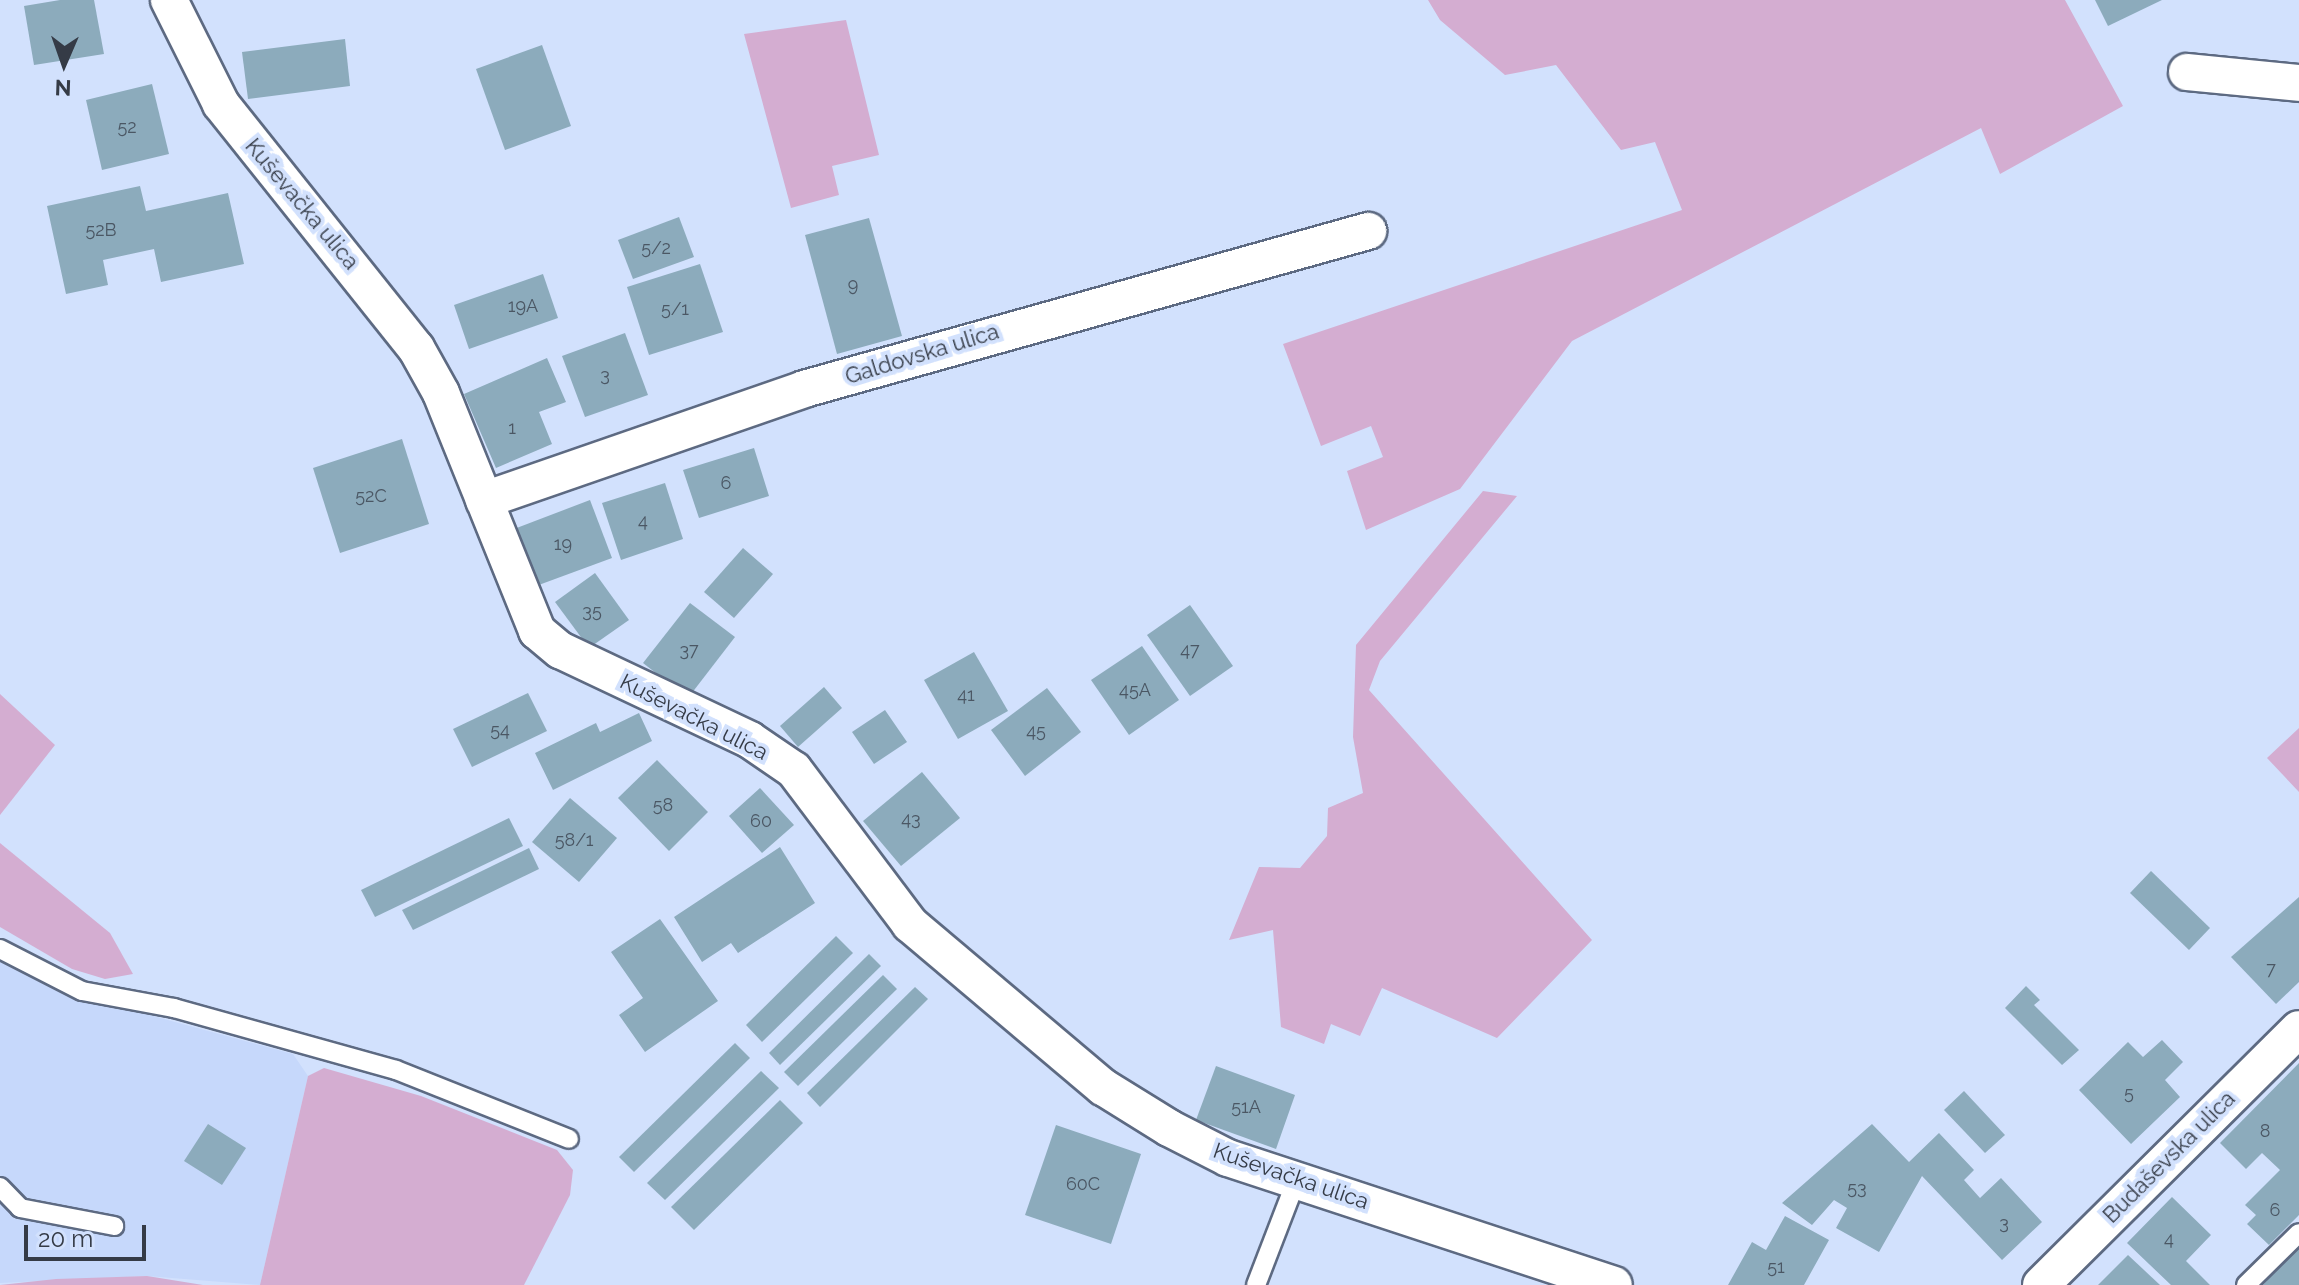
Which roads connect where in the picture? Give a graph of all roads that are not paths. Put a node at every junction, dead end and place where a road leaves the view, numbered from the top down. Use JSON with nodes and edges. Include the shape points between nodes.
{"nodes":[{"id":1,"x":169,"y":0,"type":"edge"},
{"id":2,"x":2187,"y":72,"type":"dead end"},
{"id":3,"x":2299,"y":83,"type":"edge"},
{"id":4,"x":1368,"y":231,"type":"dead end"},
{"id":5,"x":484,"y":500,"type":"junction"},
{"id":6,"x":0,"y":949,"type":"edge"},
{"id":7,"x":2299,"y":1029,"type":"edge"},
{"id":8,"x":569,"y":1139,"type":"dead end"},
{"id":9,"x":1297,"y":1179,"type":"junction"},
{"id":10,"x":0,"y":1187,"type":"edge"},
{"id":11,"x":114,"y":1226,"type":"dead end"},
{"id":12,"x":2299,"y":1233,"type":"edge"},
{"id":13,"x":1256,"y":1285,"type":"edge"},
{"id":14,"x":1614,"y":1285,"type":"edge"},
{"id":15,"x":2041,"y":1285,"type":"edge"},
{"id":16,"x":2246,"y":1285,"type":"edge"}],
"edges":[{"from":1,"to":5,"type":"street","name":"Kuševačka ulica","via":[[221,104],[416,348]]},
{"from":2,"to":3,"type":"street"},
{"from":4,"to":5,"type":"street","name":"Galdovska ulica","via":[[819,385]]},
{"from":5,"to":9,"type":"street","name":"Kuševačka ulica","via":[[537,631],[560,650],[750,740],[794,770],[910,924],[1103,1087],[1228,1158]]},
{"from":6,"to":8,"type":"lane","via":[[82,991],[174,1008],[396,1070]]},
{"from":7,"to":15,"type":"street","name":"Budaševska ulica"},
{"from":9,"to":13,"type":"lane"},
{"from":9,"to":14,"type":"street","name":"Kuševačka ulica"},
{"from":10,"to":11,"type":"lane","via":[[20,1208]]},
{"from":12,"to":16,"type":"lane"}]}
